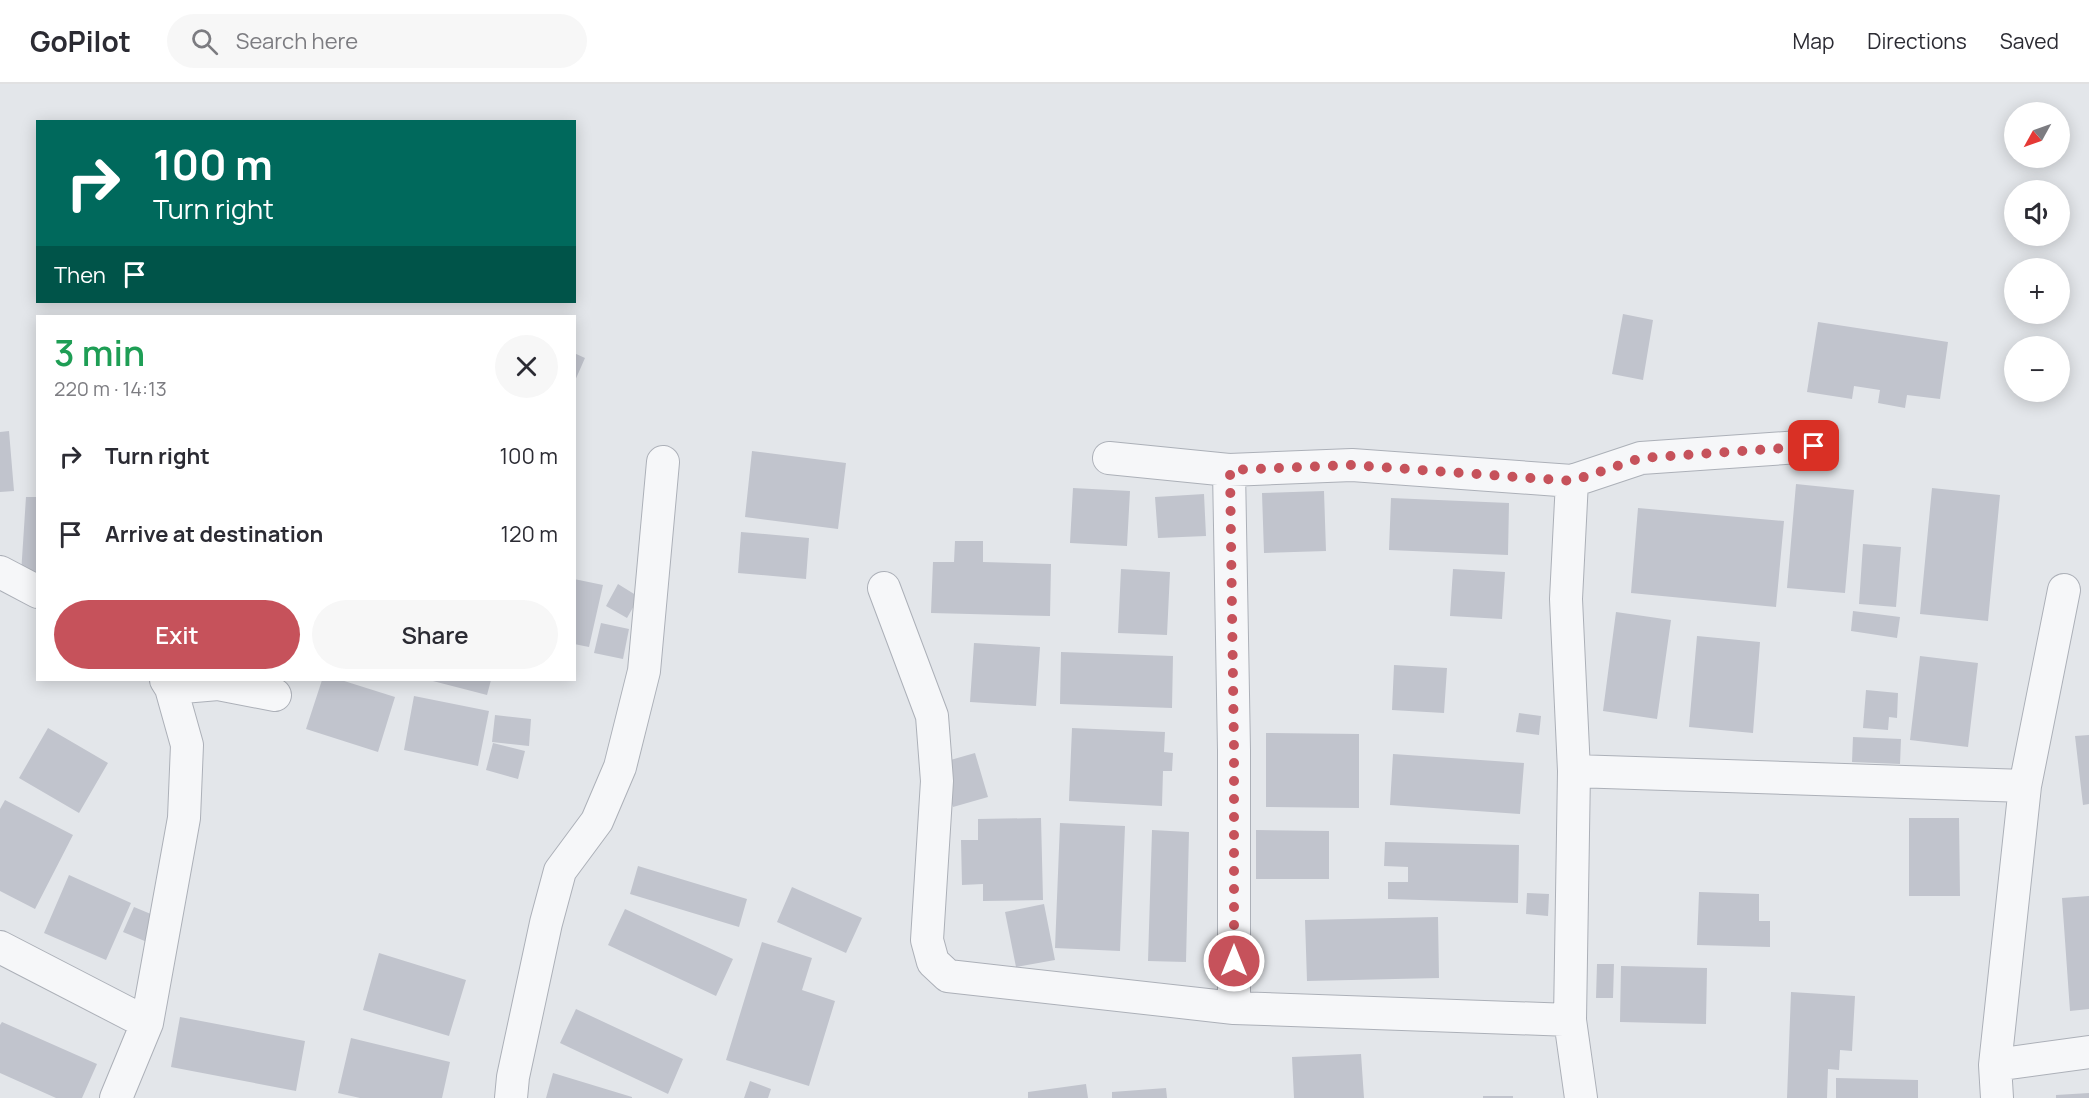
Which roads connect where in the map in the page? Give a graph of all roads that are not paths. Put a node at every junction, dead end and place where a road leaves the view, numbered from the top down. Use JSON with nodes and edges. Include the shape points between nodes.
{"nodes":[{"id":1,"x":1814,"y":446,"type":"dead end"},
{"id":2,"x":1109,"y":458,"type":"dead end"},
{"id":3,"x":663,"y":462,"type":"dead end"},
{"id":4,"x":1230,"y":470,"type":"junction"},
{"id":5,"x":1572,"y":481,"type":"junction"},
{"id":6,"x":0,"y":572,"type":"edge"},
{"id":7,"x":884,"y":588,"type":"dead end"},
{"id":8,"x":2064,"y":590,"type":"dead end"},
{"id":9,"x":36,"y":591,"type":"edge"},
{"id":10,"x":169,"y":684,"type":"edge"},
{"id":11,"x":275,"y":695,"type":"dead end"},
{"id":12,"x":1574,"y":771,"type":"junction"},
{"id":13,"x":2025,"y":786,"type":"junction"},
{"id":14,"x":0,"y":947,"type":"edge"},
{"id":15,"x":1234,"y":1008,"type":"junction"},
{"id":16,"x":1570,"y":1020,"type":"junction"},
{"id":17,"x":147,"y":1023,"type":"junction"},
{"id":18,"x":2089,"y":1052,"type":"edge"},
{"id":19,"x":1995,"y":1065,"type":"junction"},
{"id":20,"x":116,"y":1098,"type":"edge"},
{"id":21,"x":511,"y":1098,"type":"edge"},
{"id":22,"x":1581,"y":1098,"type":"edge"},
{"id":23,"x":1997,"y":1098,"type":"edge"}],
"edges":[{"from":1,"to":5,"type":"street","via":[[1641,458]]},
{"from":2,"to":4,"type":"street"},
{"from":3,"to":21,"type":"street","via":[[644,671],[620,767],[597,821],[560,871]]},
{"from":4,"to":5,"type":"street","via":[[1352,465]]},
{"from":4,"to":15,"type":"street"},
{"from":5,"to":12,"type":"street","via":[[1566,599]]},
{"from":6,"to":9,"type":"street"},
{"from":7,"to":15,"type":"street","via":[[932,716],[937,781],[927,939],[933,962],[948,976]]},
{"from":8,"to":13,"type":"street"},
{"from":10,"to":11,"type":"street","via":[[218,684]]},
{"from":10,"to":17,"type":"street","via":[[187,745],[184,818]]},
{"from":12,"to":13,"type":"street"},
{"from":12,"to":16,"type":"street"},
{"from":13,"to":19,"type":"street"},
{"from":14,"to":17,"type":"street"},
{"from":15,"to":16,"type":"street"},
{"from":16,"to":22,"type":"street"},
{"from":17,"to":20,"type":"street"},
{"from":18,"to":19,"type":"street"},
{"from":19,"to":23,"type":"street"}]}
